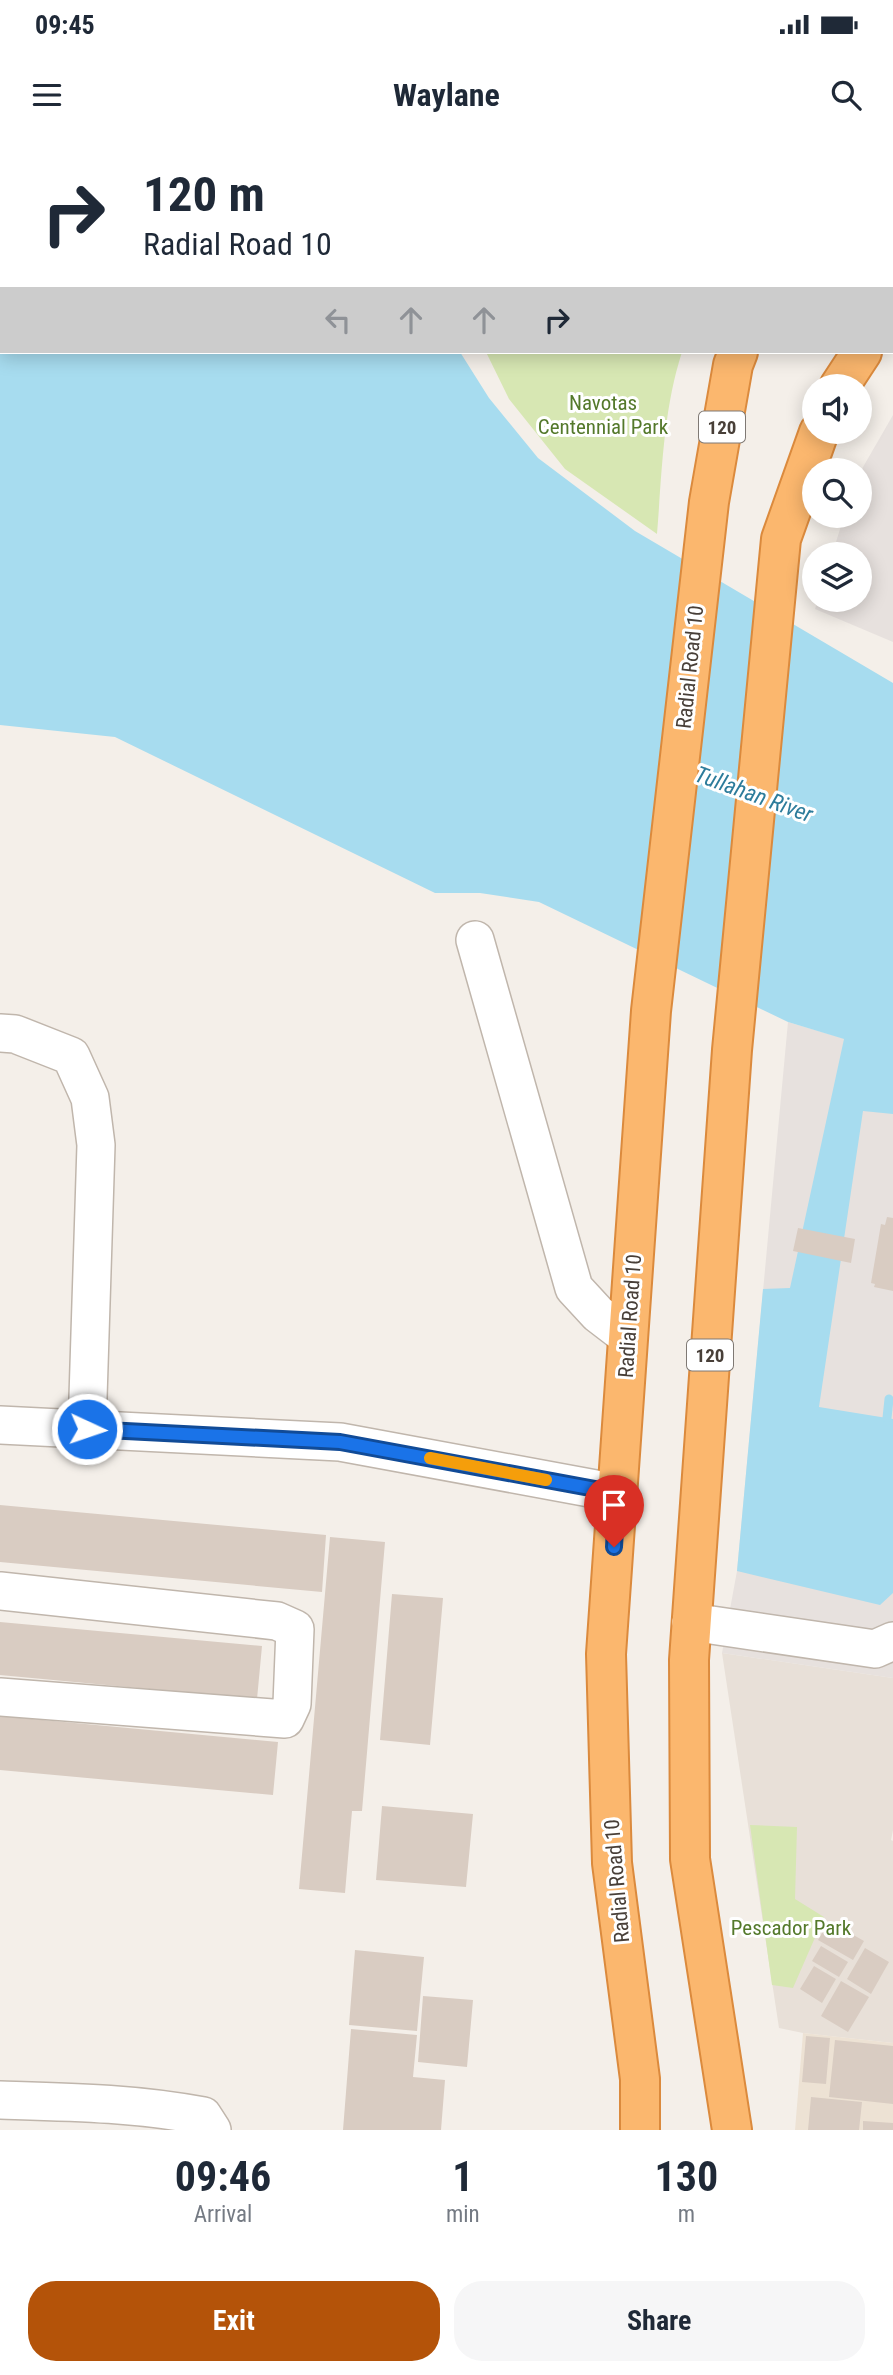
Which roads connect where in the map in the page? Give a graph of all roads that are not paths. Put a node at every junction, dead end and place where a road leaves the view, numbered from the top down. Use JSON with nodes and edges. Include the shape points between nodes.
{"nodes":[{"id":1,"x":737,"y":354,"type":"edge"},
{"id":2,"x":861,"y":354,"type":"edge"},
{"id":3,"x":848,"y":374,"type":"edge"},
{"id":4,"x":815,"y":444,"type":"edge"},
{"id":5,"x":475,"y":940,"type":"dead end"},
{"id":6,"x":0,"y":1033,"type":"edge"},
{"id":7,"x":628,"y":1337,"type":"junction"},
{"id":8,"x":0,"y":1425,"type":"edge"},
{"id":9,"x":87,"y":1429,"type":"junction"},
{"id":10,"x":617,"y":1493,"type":"junction"},
{"id":11,"x":0,"y":1591,"type":"edge"},
{"id":12,"x":691,"y":1622,"type":"junction"},
{"id":13,"x":893,"y":1641,"type":"edge"},
{"id":14,"x":0,"y":1698,"type":"edge"},
{"id":15,"x":0,"y":2100,"type":"edge"},
{"id":16,"x":212,"y":2130,"type":"edge"},
{"id":17,"x":640,"y":2130,"type":"edge"},
{"id":18,"x":732,"y":2130,"type":"edge"}],
"edges":[{"from":1,"to":7,"type":"highway","name":"Radial Road 10","number":"120","via":[[709,502],[651,1011]]},
{"from":2,"to":3,"type":"highway"},
{"from":4,"to":12,"type":"highway","number":"120","via":[[781,538],[732,1050]]},
{"from":5,"to":7,"type":"lane","via":[[574,1288]]},
{"from":6,"to":9,"type":"lane","via":[[15,1034],[71,1056],[90,1098],[96,1145]]},
{"from":7,"to":10,"type":"highway","name":"Radial Road 10","number":"120"},
{"from":8,"to":9,"type":"lane"},
{"from":9,"to":10,"type":"lane","via":[[340,1442]]},
{"from":10,"to":17,"type":"highway","name":"Radial Road 10","number":"120","via":[[606,1654],[612,1863],[640,2078]]},
{"from":11,"to":14,"type":"lane","via":[[277,1621],[295,1629],[292,1704],[285,1719]]},
{"from":12,"to":13,"type":"lane","via":[[875,1649]]},
{"from":12,"to":18,"type":"highway","number":"120","via":[[690,1859]]},
{"from":15,"to":16,"type":"lane","via":[[171,2110],[203,2116]]}]}
